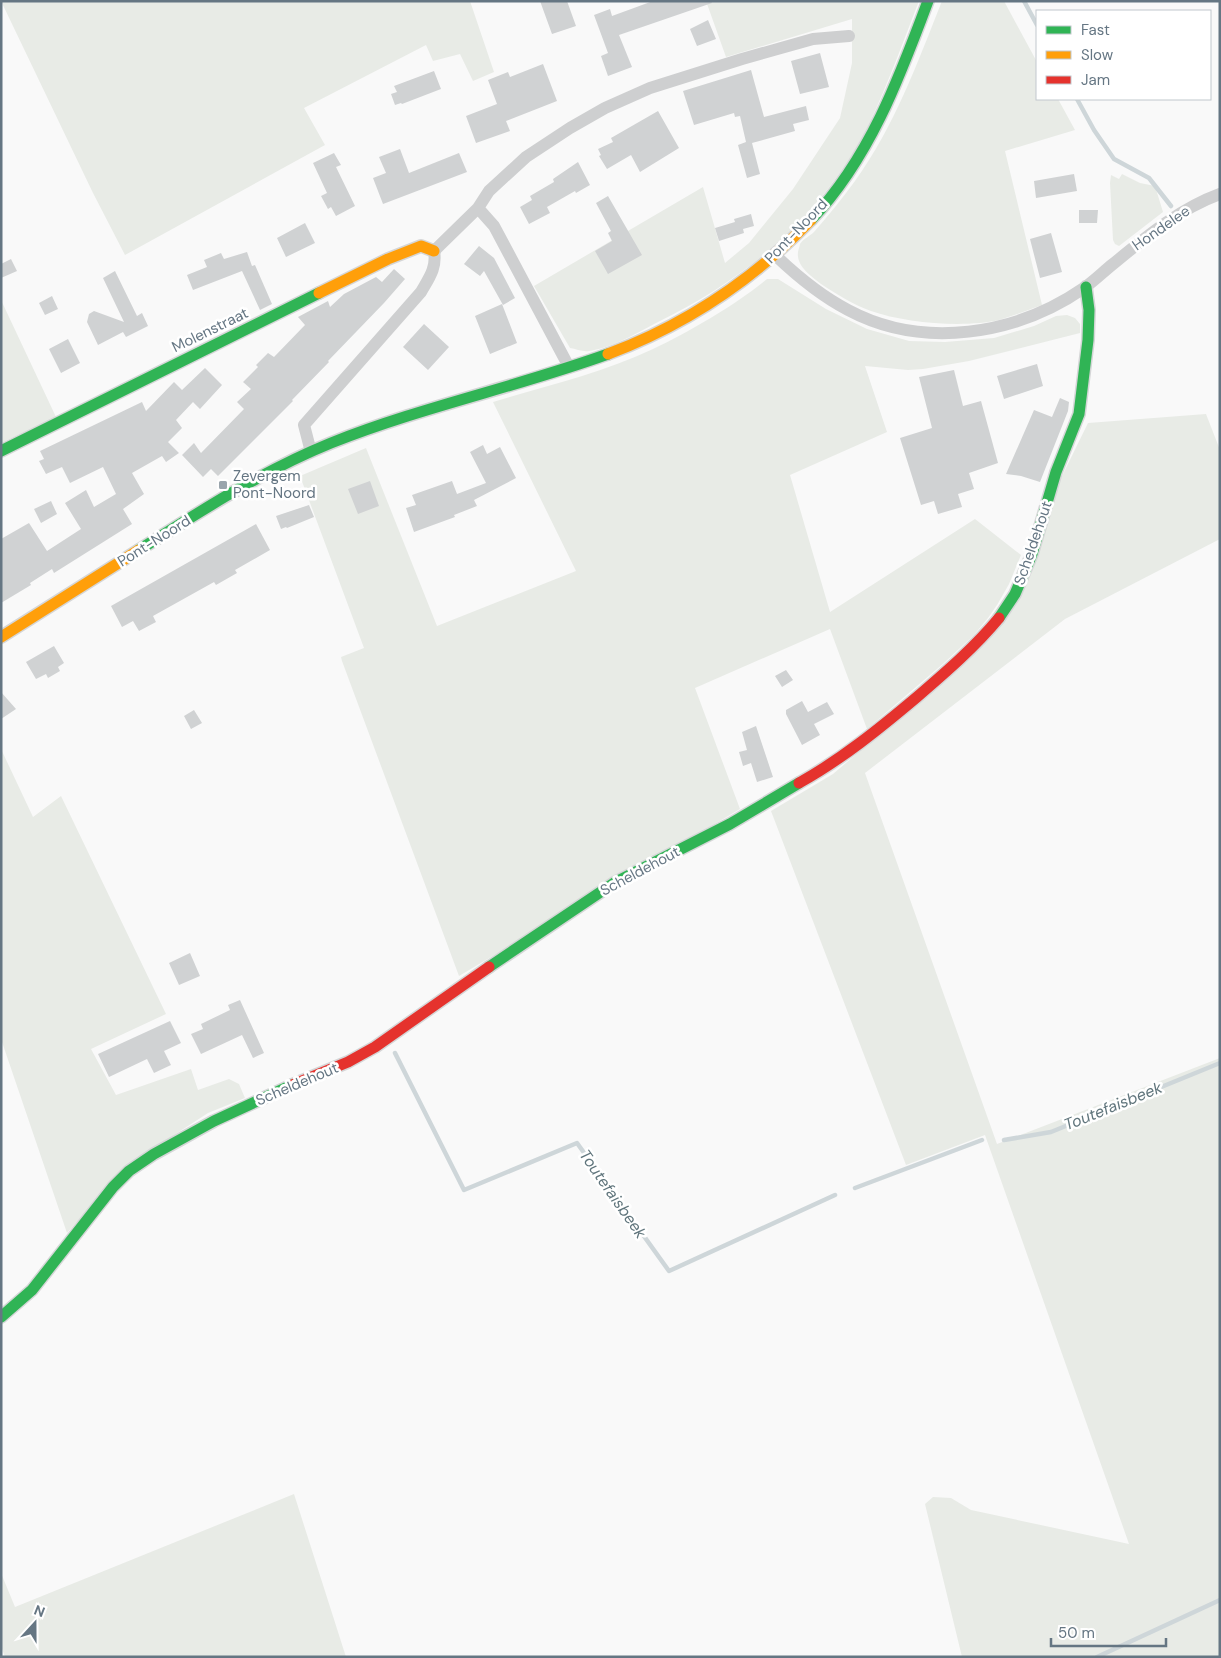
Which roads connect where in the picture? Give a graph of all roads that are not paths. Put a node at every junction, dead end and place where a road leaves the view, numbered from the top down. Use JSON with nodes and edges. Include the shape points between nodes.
{"nodes":[{"id":1,"x":928,"y":1,"type":"edge"},
{"id":2,"x":849,"y":36,"type":"dead end"},
{"id":3,"x":1220,"y":194,"type":"edge"},
{"id":4,"x":478,"y":208,"type":"junction"},
{"id":5,"x":434,"y":251,"type":"junction"},
{"id":6,"x":776,"y":256,"type":"junction"},
{"id":7,"x":1086,"y":287,"type":"junction"},
{"id":8,"x":569,"y":367,"type":"junction"},
{"id":9,"x":1,"y":451,"type":"edge"},
{"id":10,"x":311,"y":452,"type":"junction"},
{"id":11,"x":1,"y":637,"type":"edge"},
{"id":12,"x":1,"y":1317,"type":"edge"}],
"edges":[{"from":1,"to":6,"type":"street","name":"Pont-Noord","via":[[900,78],[866,146],[837,190]]},
{"from":2,"to":4,"type":"street","via":[[813,39],[742,59],[650,88],[605,108],[526,157],[489,191]]},
{"from":3,"to":7,"type":"street","name":"Hondelee","via":[[1177,214]]},
{"from":4,"to":5,"type":"street"},
{"from":4,"to":8,"type":"street","via":[[494,226]]},
{"from":5,"to":9,"type":"street","name":"Molenstraat","via":[[421,246],[388,259]]},
{"from":5,"to":10,"type":"street","via":[[436,262],[433,272],[421,292],[304,425]]},
{"from":6,"to":7,"type":"street","via":[[799,277],[847,310],[893,327],[932,333],[988,330],[1033,317]]},
{"from":6,"to":8,"type":"street","name":"Pont-Noord","via":[[688,317],[627,346]]},
{"from":7,"to":12,"type":"street","name":"Scheldehout","via":[[1088,340],[1079,414],[1056,472],[1032,554],[1005,611],[949,670],[871,736],[829,766],[730,824],[614,883],[375,1047],[348,1062],[286,1087],[154,1154],[113,1187],[32,1290]]},
{"from":8,"to":10,"type":"street","name":"Pont-Noord","via":[[365,430]]},
{"from":10,"to":11,"type":"street","name":"Pont-Noord","via":[[230,493]]}]}
